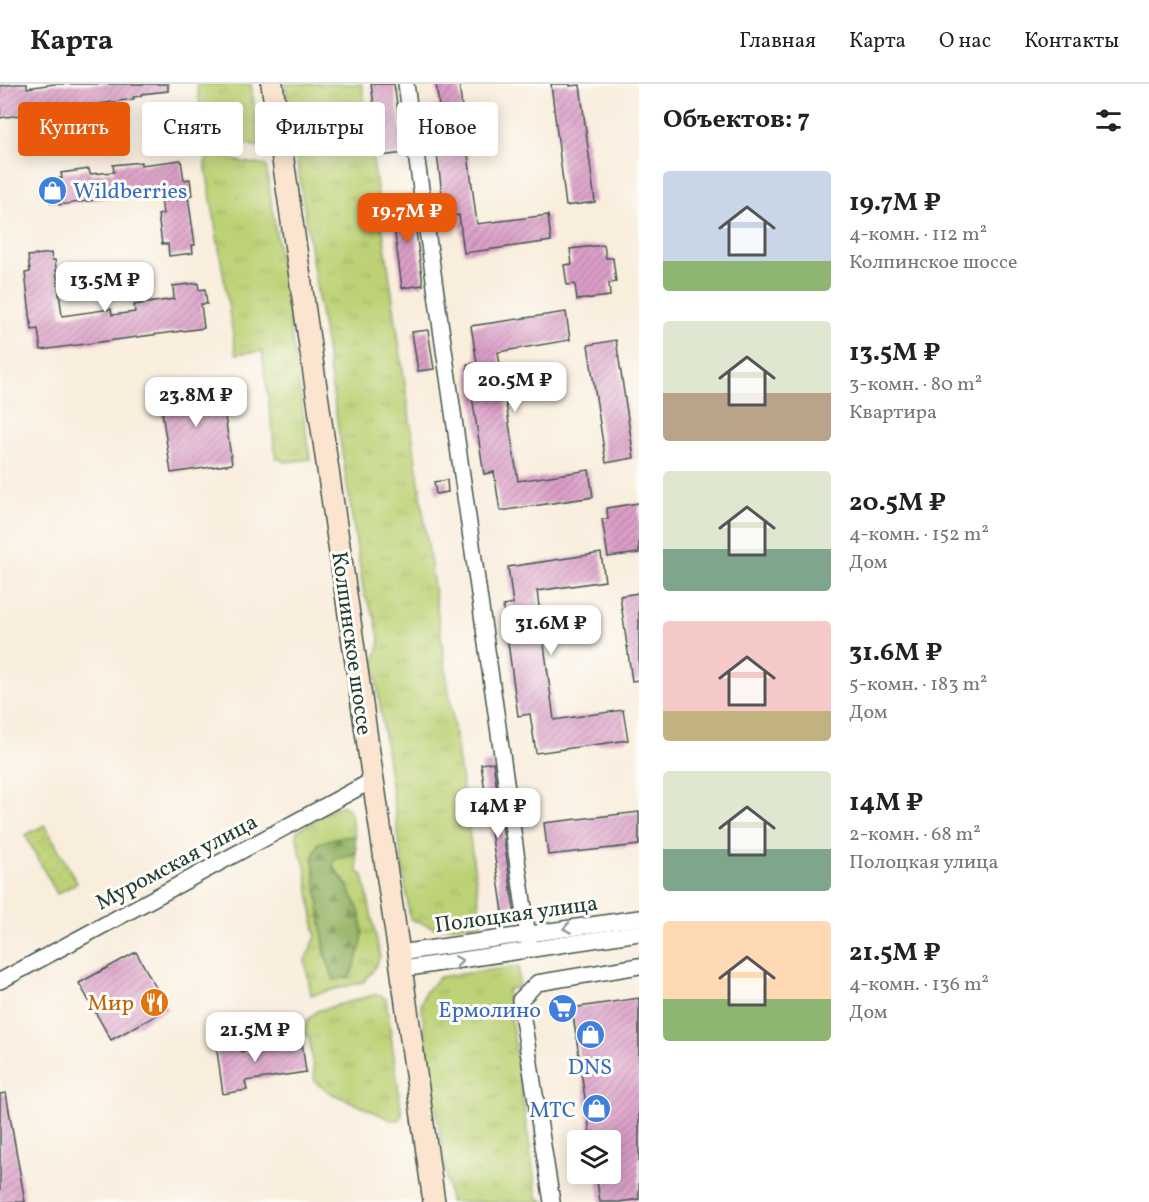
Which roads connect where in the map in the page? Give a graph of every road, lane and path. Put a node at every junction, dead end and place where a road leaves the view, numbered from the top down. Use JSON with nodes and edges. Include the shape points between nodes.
{"nodes":[{"id":1,"x":272,"y":84,"type":"edge"},
{"id":2,"x":406,"y":84,"type":"edge"},
{"id":3,"x":373,"y":780,"type":"junction"},
{"id":4,"x":639,"y":918,"type":"edge"},
{"id":5,"x":639,"y":933,"type":"edge"},
{"id":6,"x":529,"y":942,"type":"junction"},
{"id":7,"x":400,"y":961,"type":"junction"},
{"id":8,"x":639,"y":966,"type":"edge"},
{"id":9,"x":0,"y":981,"type":"edge"},
{"id":10,"x":434,"y":1202,"type":"edge"},
{"id":11,"x":552,"y":1202,"type":"edge"}],
"edges":[{"from":1,"to":3,"type":"main road","name":"Колпинское шоссе"},
{"from":2,"to":6,"type":"street"},
{"from":3,"to":7,"type":"main road","name":"Колпинское шоссе"},
{"from":3,"to":9,"type":"street","name":"Муромская улица"},
{"from":4,"to":6,"type":"street","name":"Полоцкая улица","one_way":true},
{"from":5,"to":6,"type":"street","name":"Полоцкая улица"},
{"from":6,"to":7,"type":"street","name":"Полоцкая улица"},
{"from":7,"to":10,"type":"main road","name":"Колпинское шоссе"},
{"from":8,"to":11,"type":"street","via":[[537,983],[520,1000]]}]}
